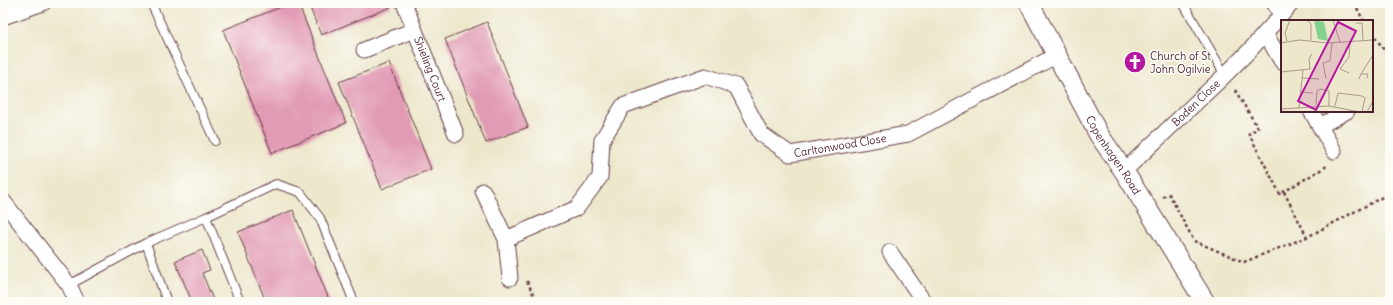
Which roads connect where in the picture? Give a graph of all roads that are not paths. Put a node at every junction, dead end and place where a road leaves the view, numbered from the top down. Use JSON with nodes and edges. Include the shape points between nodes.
{"nodes":[{"id":1,"x":43,"y":3,"type":"edge"},
{"id":2,"x":151,"y":3,"type":"edge"},
{"id":3,"x":404,"y":3,"type":"edge"},
{"id":4,"x":1029,"y":3,"type":"edge"},
{"id":5,"x":1183,"y":3,"type":"edge"},
{"id":6,"x":1270,"y":3,"type":"edge"},
{"id":7,"x":1292,"y":3,"type":"edge"},
{"id":8,"x":9,"y":11,"type":"edge"},
{"id":9,"x":1278,"y":18,"type":"junction"},
{"id":10,"x":414,"y":30,"type":"junction"},
{"id":11,"x":1265,"y":33,"type":"junction"},
{"id":12,"x":364,"y":50,"type":"dead end"},
{"id":13,"x":1057,"y":55,"type":"junction"},
{"id":14,"x":1281,"y":60,"type":"edge"},
{"id":15,"x":1225,"y":75,"type":"junction"},
{"id":16,"x":1312,"y":112,"type":"edge"},
{"id":17,"x":1345,"y":112,"type":"edge"},
{"id":18,"x":1320,"y":126,"type":"junction"},
{"id":19,"x":456,"y":134,"type":"dead end"},
{"id":20,"x":214,"y":141,"type":"dead end"},
{"id":21,"x":1334,"y":150,"type":"road end"},
{"id":22,"x":1124,"y":171,"type":"junction"},
{"id":23,"x":483,"y":191,"type":"dead end"},
{"id":24,"x":3,"y":201,"type":"edge"},
{"id":25,"x":206,"y":218,"type":"junction"},
{"id":26,"x":506,"y":239,"type":"junction"},
{"id":27,"x":146,"y":243,"type":"junction"},
{"id":28,"x":890,"y":252,"type":"dead end"},
{"id":29,"x":510,"y":278,"type":"dead end"},
{"id":30,"x":69,"y":285,"type":"junction"},
{"id":31,"x":77,"y":302,"type":"edge"},
{"id":32,"x":168,"y":302,"type":"edge"},
{"id":33,"x":240,"y":302,"type":"edge"},
{"id":34,"x":354,"y":302,"type":"edge"},
{"id":35,"x":924,"y":302,"type":"edge"},
{"id":36,"x":1205,"y":302,"type":"edge"}],
"edges":[{"from":1,"to":8,"type":"street"},
{"from":2,"to":20,"type":"lane"},
{"from":3,"to":10,"type":"street","name":"Shieling Court"},
{"from":4,"to":13,"type":"street","name":"Copenhagen Road"},
{"from":5,"to":15,"type":"lane"},
{"from":6,"to":9,"type":"lane"},
{"from":7,"to":9,"type":"street","name":"Boden Close"},
{"from":9,"to":11,"type":"street","name":"Boden Close"},
{"from":10,"to":12,"type":"street"},
{"from":10,"to":19,"type":"street","name":"Shieling Court"},
{"from":11,"to":14,"type":"street"},
{"from":11,"to":15,"type":"street","name":"Boden Close"},
{"from":13,"to":22,"type":"street","name":"Copenhagen Road","via":[[1098,135]]},
{"from":13,"to":26,"type":"street","name":"Carltonwood Close","via":[[908,134],[790,154],[761,134],[736,86],[705,76],[623,106],[602,140],[600,177],[577,208]]},
{"from":15,"to":22,"type":"street","name":"Boden Close"},
{"from":16,"to":18,"type":"street"},
{"from":17,"to":18,"type":"street"},
{"from":18,"to":21,"type":"street"},
{"from":22,"to":36,"type":"street","name":"Copenhagen Road"},
{"from":23,"to":26,"type":"street"},
{"from":24,"to":30,"type":"street"},
{"from":25,"to":27,"type":"lane"},
{"from":25,"to":33,"type":"lane"},
{"from":25,"to":34,"type":"lane","via":[[276,184],[300,192],[320,218]]},
{"from":26,"to":29,"type":"street"},
{"from":27,"to":30,"type":"lane"},
{"from":27,"to":32,"type":"lane"},
{"from":28,"to":35,"type":"street"},
{"from":30,"to":31,"type":"street"}]}
